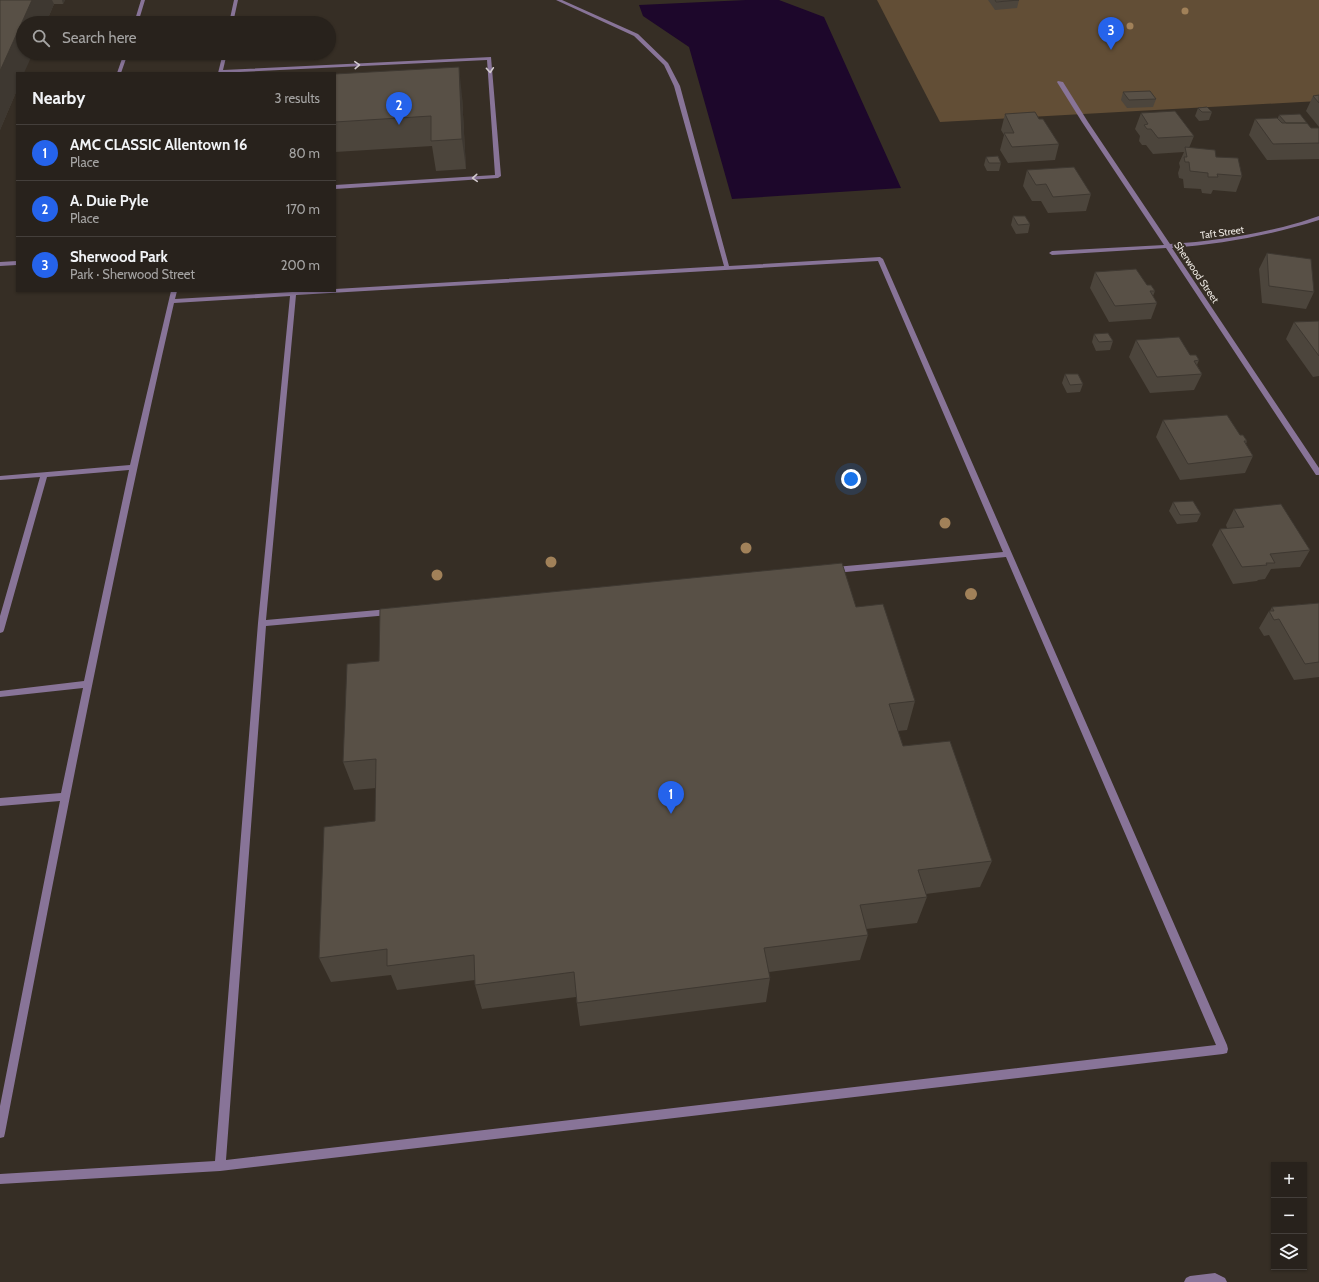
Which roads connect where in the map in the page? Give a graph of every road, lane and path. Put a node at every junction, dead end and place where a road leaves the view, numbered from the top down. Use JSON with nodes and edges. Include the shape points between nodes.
{"nodes":[{"id":1,"x":143,"y":0,"type":"edge"},
{"id":2,"x":236,"y":0,"type":"edge"},
{"id":3,"x":558,"y":0,"type":"edge"},
{"id":4,"x":138,"y":16,"type":"edge"},
{"id":5,"x":233,"y":16,"type":"edge"},
{"id":6,"x":124,"y":60,"type":"edge"},
{"id":7,"x":223,"y":60,"type":"edge"},
{"id":8,"x":119,"y":72,"type":"edge"},
{"id":9,"x":220,"y":72,"type":"edge"},
{"id":10,"x":238,"y":72,"type":"edge"},
{"id":11,"x":1060,"y":82,"type":"dead end"},
{"id":12,"x":336,"y":187,"type":"edge"},
{"id":13,"x":1319,"y":218,"type":"edge"},
{"id":14,"x":1167,"y":246,"type":"junction"},
{"id":15,"x":1052,"y":253,"type":"dead end"},
{"id":16,"x":16,"y":263,"type":"edge"},
{"id":17,"x":0,"y":264,"type":"edge"},
{"id":18,"x":727,"y":268,"type":"junction"},
{"id":19,"x":336,"y":291,"type":"edge"},
{"id":20,"x":174,"y":292,"type":"edge"},
{"id":21,"x":326,"y":292,"type":"edge"},
{"id":22,"x":293,"y":294,"type":"junction"},
{"id":23,"x":172,"y":301,"type":"junction"},
{"id":24,"x":132,"y":466,"type":"junction"},
{"id":25,"x":1319,"y":473,"type":"edge"},
{"id":26,"x":44,"y":474,"type":"junction"},
{"id":27,"x":0,"y":478,"type":"edge"},
{"id":28,"x":1008,"y":554,"type":"junction"},
{"id":29,"x":826,"y":571,"type":"edge"},
{"id":30,"x":400,"y":610,"type":"edge"},
{"id":31,"x":262,"y":623,"type":"junction"},
{"id":32,"x":0,"y":630,"type":"edge"},
{"id":33,"x":88,"y":684,"type":"junction"},
{"id":34,"x":0,"y":694,"type":"edge"},
{"id":35,"x":64,"y":797,"type":"junction"},
{"id":36,"x":0,"y":802,"type":"edge"},
{"id":37,"x":0,"y":1133,"type":"edge"},
{"id":38,"x":220,"y":1166,"type":"junction"},
{"id":39,"x":0,"y":1179,"type":"edge"},
{"id":40,"x":1190,"y":1282,"type":"edge"},
{"id":41,"x":1221,"y":1282,"type":"edge"}],
"edges":[{"from":1,"to":4,"type":"street"},
{"from":2,"to":5,"type":"street"},
{"from":3,"to":18,"type":"street","via":[[636,36],[666,64],[677,86]]},
{"from":6,"to":8,"type":"street"},
{"from":7,"to":9,"type":"street"},
{"from":10,"to":12,"type":"street","one_way":true,"via":[[489,58],[498,176]]},
{"from":11,"to":14,"type":"street","name":"Sherwood Street"},
{"from":13,"to":14,"type":"street","name":"Taft Street","via":[[1236,240]]},
{"from":14,"to":15,"type":"street","name":"Taft Street"},
{"from":14,"to":25,"type":"street","name":"Sherwood Street"},
{"from":16,"to":17,"type":"street"},
{"from":18,"to":19,"type":"street"},
{"from":18,"to":28,"type":"street","via":[[880,259]]},
{"from":20,"to":23,"type":"street"},
{"from":21,"to":22,"type":"street"},
{"from":22,"to":23,"type":"street"},
{"from":22,"to":31,"type":"street"},
{"from":23,"to":24,"type":"street"},
{"from":24,"to":26,"type":"street"},
{"from":24,"to":33,"type":"street"},
{"from":26,"to":27,"type":"street"},
{"from":26,"to":32,"type":"street"},
{"from":28,"to":29,"type":"street"},
{"from":28,"to":38,"type":"street","via":[[1223,1049]]},
{"from":30,"to":31,"type":"street"},
{"from":31,"to":38,"type":"street"},
{"from":33,"to":34,"type":"street"},
{"from":33,"to":35,"type":"street"},
{"from":35,"to":36,"type":"street"},
{"from":35,"to":37,"type":"street"},
{"from":38,"to":39,"type":"street"},
{"from":40,"to":41,"type":"street","via":[[1215,1279]]}]}
